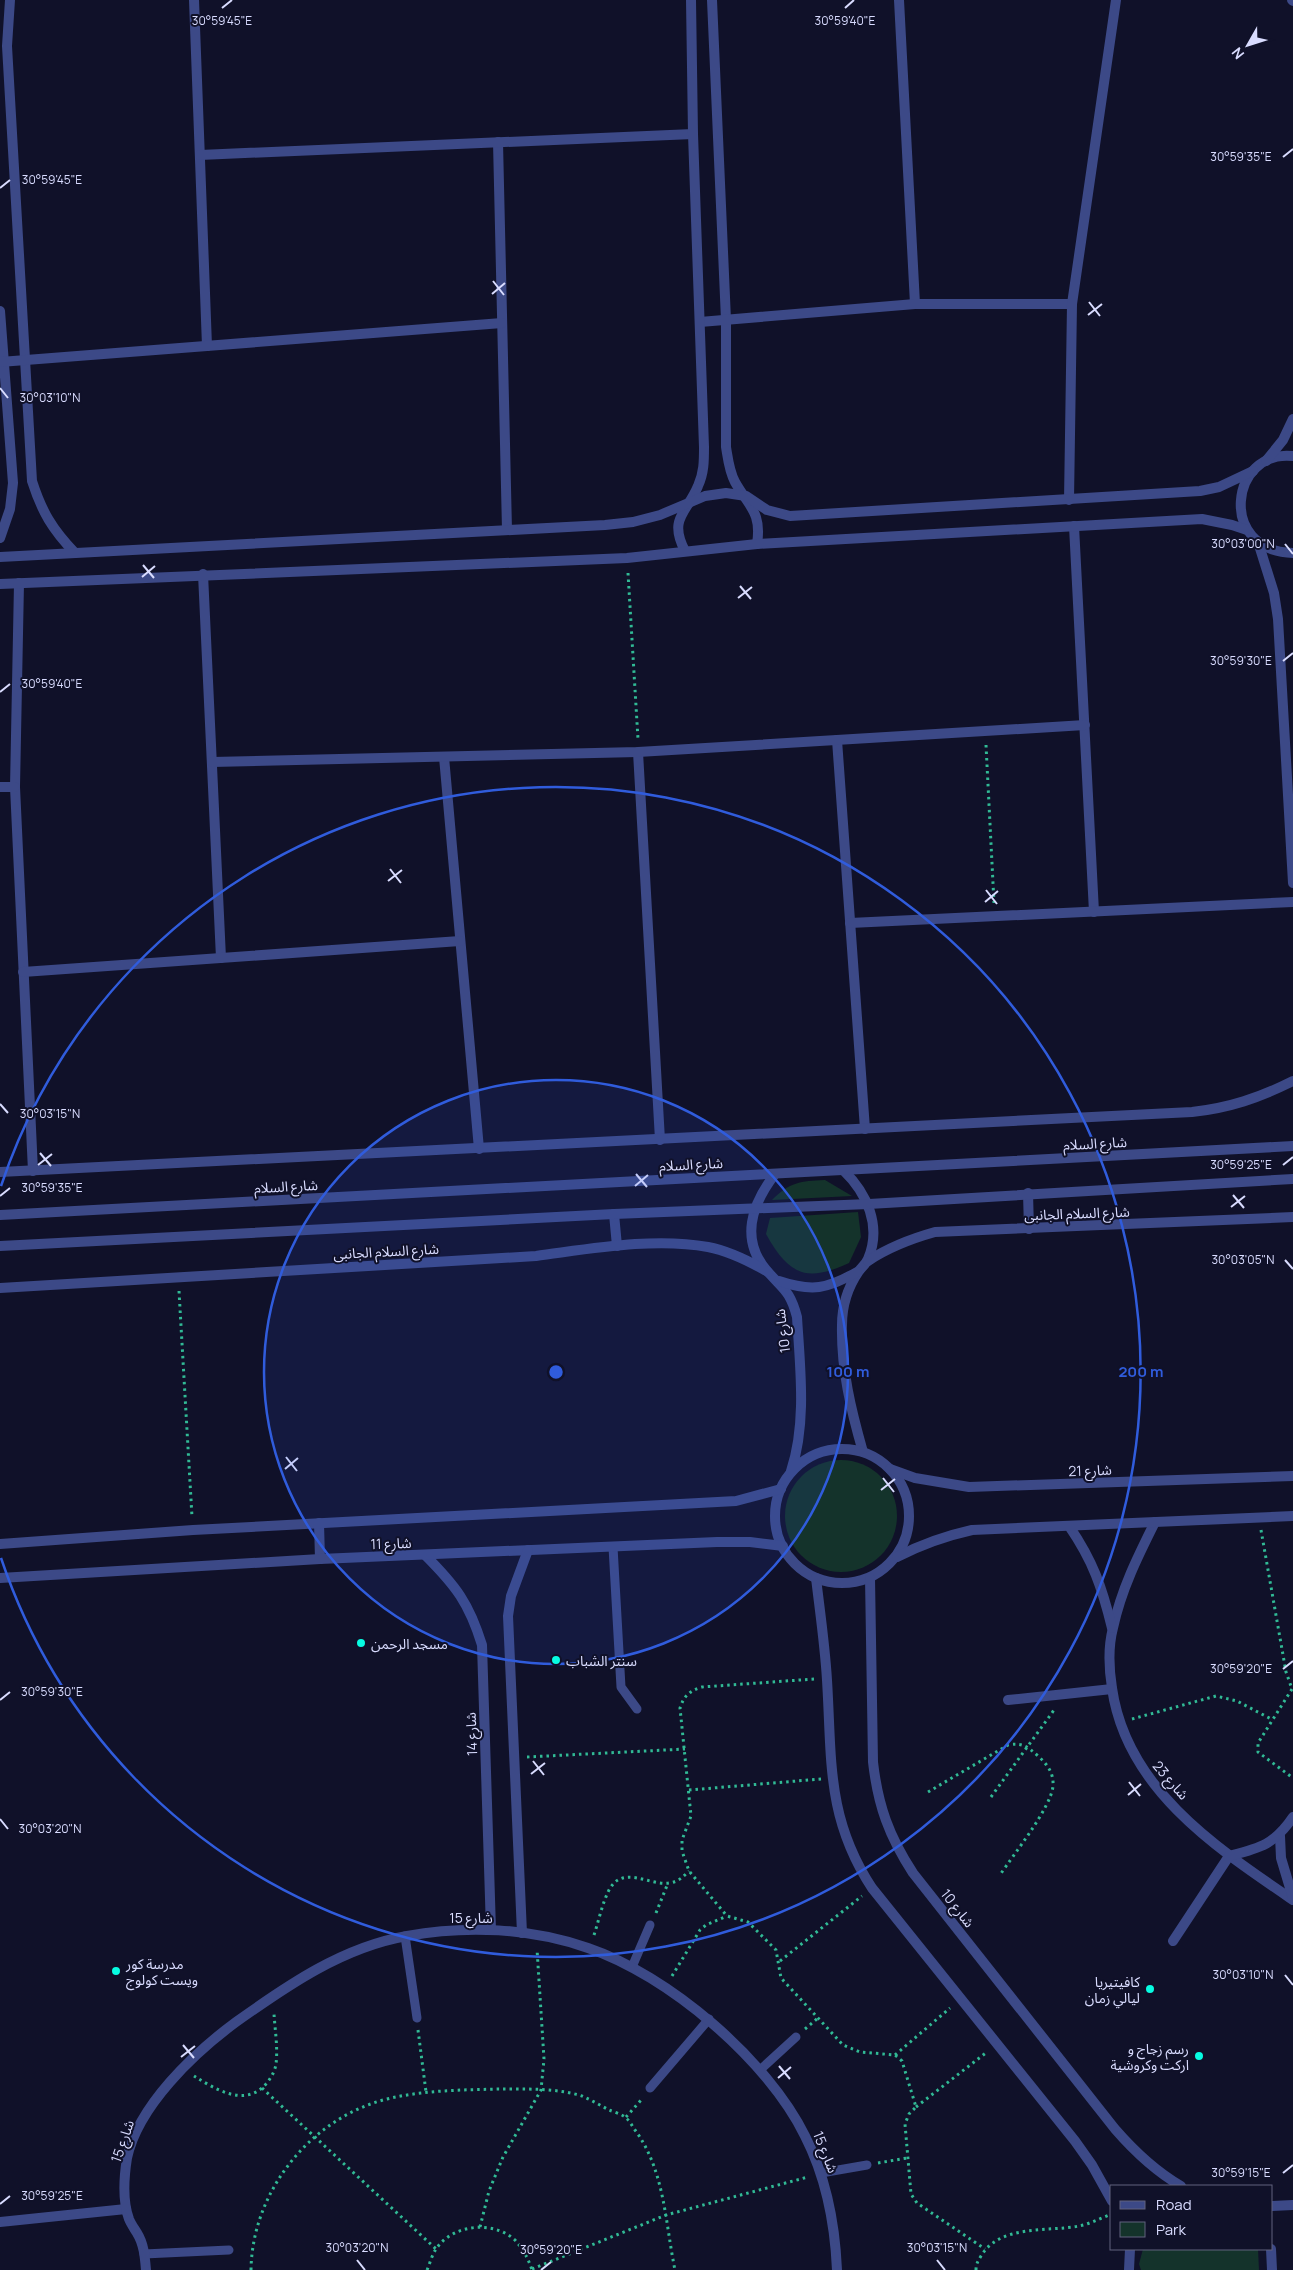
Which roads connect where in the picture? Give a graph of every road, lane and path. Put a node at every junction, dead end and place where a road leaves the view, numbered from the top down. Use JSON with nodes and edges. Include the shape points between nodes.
{"nodes":[{"id":1,"x":10,"y":0,"type":"edge"},
{"id":2,"x":194,"y":0,"type":"edge"},
{"id":3,"x":691,"y":0,"type":"edge"},
{"id":4,"x":712,"y":0,"type":"edge"},
{"id":5,"x":899,"y":0,"type":"edge"},
{"id":6,"x":1116,"y":0,"type":"edge"},
{"id":7,"x":693,"y":134,"type":"junction"},
{"id":8,"x":498,"y":142,"type":"junction"},
{"id":9,"x":200,"y":155,"type":"junction"},
{"id":10,"x":915,"y":304,"type":"junction"},
{"id":11,"x":1072,"y":304,"type":"junction"},
{"id":12,"x":0,"y":311,"type":"edge"},
{"id":13,"x":726,"y":320,"type":"junction"},
{"id":14,"x":700,"y":322,"type":"junction"},
{"id":15,"x":502,"y":323,"type":"junction"},
{"id":16,"x":207,"y":346,"type":"junction"},
{"id":17,"x":25,"y":361,"type":"junction"},
{"id":18,"x":2,"y":362,"type":"edge"},
{"id":19,"x":1293,"y":419,"type":"edge"},
{"id":20,"x":1293,"y":456,"type":"edge"},
{"id":21,"x":1266,"y":461,"type":"junction"},
{"id":22,"x":1253,"y":470,"type":"junction"},
{"id":23,"x":746,"y":496,"type":"junction"},
{"id":24,"x":1069,"y":500,"type":"junction"},
{"id":25,"x":686,"y":504,"type":"junction"},
{"id":26,"x":1074,"y":526,"type":"junction"},
{"id":27,"x":506,"y":530,"type":"junction"},
{"id":28,"x":1247,"y":530,"type":"junction"},
{"id":29,"x":0,"y":538,"type":"edge"},
{"id":30,"x":1258,"y":542,"type":"junction"},
{"id":31,"x":757,"y":544,"type":"junction"},
{"id":32,"x":685,"y":550,"type":"junction"},
{"id":33,"x":75,"y":553,"type":"junction"},
{"id":34,"x":1293,"y":553,"type":"edge"},
{"id":35,"x":0,"y":557,"type":"edge"},
{"id":36,"x":628,"y":558,"type":"junction"},
{"id":37,"x":203,"y":574,"type":"junction"},
{"id":38,"x":19,"y":583,"type":"junction"},
{"id":39,"x":0,"y":584,"type":"edge"},
{"id":40,"x":1085,"y":725,"type":"junction"},
{"id":41,"x":986,"y":731,"type":"junction"},
{"id":42,"x":837,"y":740,"type":"junction"},
{"id":43,"x":638,"y":752,"type":"junction"},
{"id":44,"x":444,"y":757,"type":"junction"},
{"id":45,"x":212,"y":762,"type":"junction"},
{"id":46,"x":0,"y":787,"type":"edge"},
{"id":47,"x":15,"y":787,"type":"junction"},
{"id":48,"x":1293,"y":883,"type":"edge"},
{"id":49,"x":1293,"y":902,"type":"edge"},
{"id":50,"x":1094,"y":912,"type":"junction"},
{"id":51,"x":995,"y":916,"type":"junction"},
{"id":52,"x":850,"y":923,"type":"junction"},
{"id":53,"x":460,"y":941,"type":"junction"},
{"id":54,"x":221,"y":958,"type":"junction"},
{"id":55,"x":24,"y":972,"type":"junction"},
{"id":56,"x":1293,"y":1081,"type":"edge"},
{"id":57,"x":865,"y":1129,"type":"junction"},
{"id":58,"x":660,"y":1140,"type":"junction"},
{"id":59,"x":1293,"y":1146,"type":"edge"},
{"id":60,"x":479,"y":1150,"type":"junction"},
{"id":61,"x":843,"y":1170,"type":"junction"},
{"id":62,"x":33,"y":1171,"type":"junction"},
{"id":63,"x":0,"y":1172,"type":"edge"},
{"id":64,"x":775,"y":1174,"type":"junction"},
{"id":65,"x":1293,"y":1179,"type":"edge"},
{"id":66,"x":1028,"y":1193,"type":"junction"},
{"id":67,"x":868,"y":1204,"type":"junction"},
{"id":68,"x":754,"y":1208,"type":"junction"},
{"id":69,"x":614,"y":1214,"type":"junction"},
{"id":70,"x":0,"y":1215,"type":"edge"},
{"id":71,"x":1293,"y":1217,"type":"edge"},
{"id":72,"x":1030,"y":1229,"type":"junction"},
{"id":73,"x":0,"y":1246,"type":"edge"},
{"id":74,"x":617,"y":1246,"type":"junction"},
{"id":75,"x":868,"y":1261,"type":"junction"},
{"id":76,"x":768,"y":1272,"type":"junction"},
{"id":77,"x":859,"y":1272,"type":"junction"},
{"id":78,"x":178,"y":1278,"type":"junction"},
{"id":79,"x":778,"y":1280,"type":"junction"},
{"id":80,"x":0,"y":1288,"type":"edge"},
{"id":81,"x":864,"y":1452,"type":"junction"},
{"id":82,"x":890,"y":1469,"type":"junction"},
{"id":83,"x":790,"y":1474,"type":"junction"},
{"id":84,"x":1293,"y":1476,"type":"edge"},
{"id":85,"x":781,"y":1489,"type":"junction"},
{"id":86,"x":1293,"y":1516,"type":"edge"},
{"id":87,"x":1258,"y":1517,"type":"junction"},
{"id":88,"x":1155,"y":1522,"type":"junction"},
{"id":89,"x":319,"y":1523,"type":"junction"},
{"id":90,"x":1068,"y":1526,"type":"junction"},
{"id":91,"x":193,"y":1530,"type":"junction"},
{"id":92,"x":0,"y":1544,"type":"edge"},
{"id":93,"x":783,"y":1546,"type":"junction"},
{"id":94,"x":613,"y":1547,"type":"junction"},
{"id":95,"x":528,"y":1550,"type":"junction"},
{"id":96,"x":425,"y":1555,"type":"junction"},
{"id":97,"x":896,"y":1557,"type":"junction"},
{"id":98,"x":320,"y":1559,"type":"junction"},
{"id":99,"x":0,"y":1578,"type":"edge"},
{"id":100,"x":816,"y":1578,"type":"junction"},
{"id":101,"x":870,"y":1578,"type":"junction"},
{"id":102,"x":1112,"y":1629,"type":"junction"},
{"id":103,"x":827,"y":1678,"type":"junction"},
{"id":104,"x":1293,"y":1688,"type":"edge"},
{"id":105,"x":1112,"y":1689,"type":"junction"},
{"id":106,"x":1066,"y":1693,"type":"junction"},
{"id":107,"x":1008,"y":1700,"type":"dead end"},
{"id":108,"x":637,"y":1709,"type":"dead end"},
{"id":109,"x":1273,"y":1720,"type":"junction"},
{"id":110,"x":1120,"y":1722,"type":"junction"},
{"id":111,"x":1028,"y":1747,"type":"junction"},
{"id":112,"x":685,"y":1749,"type":"junction"},
{"id":113,"x":514,"y":1758,"type":"junction"},
{"id":114,"x":833,"y":1778,"type":"junction"},
{"id":115,"x":1293,"y":1778,"type":"edge"},
{"id":116,"x":689,"y":1790,"type":"junction"},
{"id":117,"x":928,"y":1792,"type":"dead end"},
{"id":118,"x":991,"y":1796,"type":"dead end"},
{"id":119,"x":1293,"y":1817,"type":"edge"},
{"id":120,"x":1280,"y":1836,"type":"junction"},
{"id":121,"x":1229,"y":1856,"type":"junction"},
{"id":122,"x":689,"y":1872,"type":"junction"},
{"id":123,"x":1000,"y":1875,"type":"dead end"},
{"id":124,"x":668,"y":1883,"type":"junction"},
{"id":125,"x":872,"y":1888,"type":"junction"},
{"id":126,"x":1293,"y":1899,"type":"edge"},
{"id":127,"x":727,"y":1916,"type":"junction"},
{"id":128,"x":650,"y":1925,"type":"joint"},
{"id":129,"x":491,"y":1930,"type":"junction"},
{"id":130,"x":522,"y":1933,"type":"junction"},
{"id":131,"x":405,"y":1936,"type":"junction"},
{"id":132,"x":536,"y":1936,"type":"junction"},
{"id":133,"x":1173,"y":1941,"type":"dead end"},
{"id":134,"x":590,"y":1948,"type":"junction"},
{"id":135,"x":780,"y":1961,"type":"junction"},
{"id":136,"x":632,"y":1967,"type":"junction"},
{"id":137,"x":664,"y":1988,"type":"junction"},
{"id":138,"x":273,"y":1998,"type":"junction"},
{"id":139,"x":961,"y":1999,"type":"junction"},
{"id":140,"x":417,"y":2018,"type":"joint"},
{"id":141,"x":709,"y":2020,"type":"junction"},
{"id":142,"x":796,"y":2037,"type":"dead end"},
{"id":143,"x":997,"y":2044,"type":"junction"},
{"id":144,"x":895,"y":2055,"type":"junction"},
{"id":145,"x":183,"y":2068,"type":"junction"},
{"id":146,"x":760,"y":2070,"type":"junction"},
{"id":147,"x":262,"y":2088,"type":"junction"},
{"id":148,"x":650,"y":2088,"type":"joint"},
{"id":149,"x":541,"y":2090,"type":"junction"},
{"id":150,"x":426,"y":2092,"type":"junction"},
{"id":151,"x":916,"y":2107,"type":"junction"},
{"id":152,"x":626,"y":2118,"type":"junction"},
{"id":153,"x":315,"y":2137,"type":"junction"},
{"id":154,"x":907,"y":2158,"type":"junction"},
{"id":155,"x":867,"y":2165,"type":"joint"},
{"id":156,"x":821,"y":2173,"type":"junction"},
{"id":157,"x":1179,"y":2185,"type":"edge"},
{"id":158,"x":1110,"y":2197,"type":"edge"},
{"id":159,"x":1273,"y":2206,"type":"edge"},
{"id":160,"x":1293,"y":2206,"type":"edge"},
{"id":161,"x":126,"y":2210,"type":"junction"},
{"id":162,"x":666,"y":2215,"type":"junction"},
{"id":163,"x":1110,"y":2215,"type":"edge"},
{"id":164,"x":0,"y":2222,"type":"edge"},
{"id":165,"x":480,"y":2227,"type":"junction"},
{"id":166,"x":436,"y":2248,"type":"junction"},
{"id":167,"x":985,"y":2249,"type":"junction"},
{"id":168,"x":229,"y":2250,"type":"dead end"},
{"id":169,"x":1130,"y":2250,"type":"edge"},
{"id":170,"x":1271,"y":2250,"type":"edge"},
{"id":171,"x":144,"y":2254,"type":"junction"},
{"id":172,"x":146,"y":2270,"type":"edge"},
{"id":173,"x":251,"y":2270,"type":"edge"},
{"id":174,"x":427,"y":2270,"type":"edge"},
{"id":175,"x":532,"y":2270,"type":"edge"},
{"id":176,"x":675,"y":2270,"type":"edge"},
{"id":177,"x":837,"y":2270,"type":"edge"},
{"id":178,"x":976,"y":2270,"type":"edge"},
{"id":179,"x":1129,"y":2270,"type":"edge"},
{"id":180,"x":1272,"y":2270,"type":"edge"}],
"edges":[{"from":1,"to":17,"type":"street","via":[[7,46]]},
{"from":2,"to":9,"type":"street"},
{"from":3,"to":7,"type":"street"},
{"from":4,"to":13,"type":"street"},
{"from":5,"to":10,"type":"street"},
{"from":6,"to":11,"type":"street"},
{"from":7,"to":8,"type":"street"},
{"from":7,"to":14,"type":"street"},
{"from":8,"to":9,"type":"street"},
{"from":8,"to":15,"type":"street"},
{"from":9,"to":16,"type":"street"},
{"from":10,"to":11,"type":"street"},
{"from":10,"to":13,"type":"street"},
{"from":11,"to":24,"type":"street"},
{"from":12,"to":18,"type":"street"},
{"from":13,"to":14,"type":"street"},
{"from":13,"to":23,"type":"street","via":[[728,465]]},
{"from":14,"to":25,"type":"street","via":[[704,468],[698,487]]},
{"from":15,"to":16,"type":"street"},
{"from":15,"to":27,"type":"street"},
{"from":16,"to":17,"type":"street"},
{"from":17,"to":18,"type":"street"},
{"from":17,"to":33,"type":"street","via":[[32,481],[41,508]]},
{"from":18,"to":29,"type":"street","via":[[13,482],[10,509]]},
{"from":19,"to":21,"type":"street","via":[[1283,440]]},
{"from":20,"to":21,"type":"street"},
{"from":21,"to":22,"type":"street"},
{"from":22,"to":24,"type":"street","via":[[1219,487],[1200,491]]},
{"from":22,"to":28,"type":"street","via":[[1242,489],[1240,510]]},
{"from":23,"to":24,"type":"street","via":[[767,510],[790,516]]},
{"from":23,"to":25,"type":"street","via":[[726,493],[705,496]]},
{"from":23,"to":31,"type":"street","via":[[758,519]]},
{"from":25,"to":27,"type":"street","via":[[633,522]]},
{"from":25,"to":32,"type":"street","via":[[678,527],[679,540]]},
{"from":26,"to":28,"type":"street","via":[[1202,519]]},
{"from":26,"to":31,"type":"street"},
{"from":26,"to":40,"type":"street"},
{"from":27,"to":33,"type":"street"},
{"from":28,"to":30,"type":"street"},
{"from":30,"to":34,"type":"street","via":[[1277,552]]},
{"from":30,"to":48,"type":"street","via":[[1274,593],[1278,619]]},
{"from":31,"to":32,"type":"street"},
{"from":32,"to":36,"type":"street"},
{"from":33,"to":35,"type":"street"},
{"from":36,"to":37,"type":"street"},
{"from":36,"to":43,"type":"path"},
{"from":37,"to":38,"type":"street"},
{"from":37,"to":45,"type":"street"},
{"from":38,"to":39,"type":"street"},
{"from":38,"to":47,"type":"street"},
{"from":40,"to":41,"type":"street"},
{"from":40,"to":50,"type":"street"},
{"from":41,"to":42,"type":"street"},
{"from":41,"to":51,"type":"path"},
{"from":42,"to":43,"type":"street"},
{"from":42,"to":52,"type":"street"},
{"from":43,"to":44,"type":"street"},
{"from":43,"to":58,"type":"street"},
{"from":44,"to":45,"type":"street"},
{"from":44,"to":53,"type":"street"},
{"from":45,"to":54,"type":"street"},
{"from":46,"to":47,"type":"street"},
{"from":47,"to":55,"type":"street"},
{"from":49,"to":50,"type":"street"},
{"from":50,"to":51,"type":"street"},
{"from":51,"to":52,"type":"street"},
{"from":52,"to":57,"type":"street"},
{"from":53,"to":54,"type":"street"},
{"from":53,"to":60,"type":"street"},
{"from":54,"to":55,"type":"street"},
{"from":55,"to":62,"type":"street"},
{"from":56,"to":57,"type":"street","via":[[1246,1102],[1219,1109]]},
{"from":57,"to":58,"type":"street"},
{"from":58,"to":60,"type":"street"},
{"from":59,"to":61,"type":"street","name":"شارع السلام"},
{"from":60,"to":62,"type":"street"},
{"from":61,"to":64,"type":"street","name":"شارع السلام"},
{"from":61,"to":67,"type":"street"},
{"from":62,"to":63,"type":"street"},
{"from":64,"to":68,"type":"street","name":"شارع 10"},
{"from":64,"to":70,"type":"street","name":"شارع السلام"},
{"from":65,"to":66,"type":"street"},
{"from":66,"to":67,"type":"street"},
{"from":66,"to":72,"type":"street"},
{"from":67,"to":68,"type":"street"},
{"from":67,"to":75,"type":"street","via":[[874,1232]]},
{"from":68,"to":69,"type":"street"},
{"from":68,"to":76,"type":"street","name":"شارع 10","via":[[752,1240]]},
{"from":69,"to":73,"type":"street"},
{"from":69,"to":74,"type":"street"},
{"from":71,"to":72,"type":"street","name":"شارع السلام الجانبى"},
{"from":72,"to":75,"type":"street","name":"شارع السلام الجانبى","via":[[935,1232],[911,1238]]},
{"from":74,"to":76,"type":"street","name":"شارع السلام الجانبى","via":[[684,1244],[708,1247],[742,1258]]},
{"from":74,"to":78,"type":"street","name":"شارع السلام الجانبى","via":[[536,1256]]},
{"from":75,"to":77,"type":"street"},
{"from":76,"to":79,"type":"street","name":"شارع 10"},
{"from":77,"to":79,"type":"street","via":[[820,1288],[806,1288]]},
{"from":77,"to":81,"type":"street","via":[[844,1303],[842,1325],[846,1389]]},
{"from":78,"to":80,"type":"street","name":"شارع السلام الجانبى"},
{"from":78,"to":91,"type":"path"},
{"from":79,"to":83,"type":"street","name":"شارع 10","via":[[794,1304],[797,1317],[800,1411],[796,1455]]},
{"from":81,"to":82,"type":"street"},
{"from":81,"to":83,"type":"street","via":[[847,1449],[816,1454]]},
{"from":82,"to":84,"type":"street","name":"شارع 21","via":[[915,1478],[969,1487]]},
{"from":82,"to":97,"type":"street","via":[[902,1484],[910,1522],[906,1540]]},
{"from":83,"to":85,"type":"street"},
{"from":85,"to":89,"type":"street","name":"شارع 11","via":[[736,1501]]},
{"from":85,"to":93,"type":"street","via":[[775,1524]]},
{"from":86,"to":87,"type":"street"},
{"from":87,"to":88,"type":"street"},
{"from":87,"to":104,"type":"path","via":[[1286,1672]]},
{"from":88,"to":90,"type":"street"},
{"from":88,"to":102,"type":"street","name":"شارع 23","via":[[1138,1556]]},
{"from":89,"to":91,"type":"street","name":"شارع 11"},
{"from":89,"to":98,"type":"street"},
{"from":90,"to":97,"type":"street","via":[[972,1530],[929,1541]]},
{"from":90,"to":102,"type":"street","name":"شارع 23","via":[[1088,1554]]},
{"from":91,"to":92,"type":"street","name":"شارع 11"},
{"from":93,"to":94,"type":"street","name":"شارع 11","via":[[733,1542]]},
{"from":93,"to":100,"type":"street","via":[[800,1569]]},
{"from":94,"to":95,"type":"street","name":"شارع 11"},
{"from":94,"to":108,"type":"lane","via":[[621,1687]]},
{"from":95,"to":96,"type":"street","name":"شارع 11"},
{"from":95,"to":113,"type":"street","via":[[511,1596],[508,1616]]},
{"from":96,"to":98,"type":"street","name":"شارع 11"},
{"from":96,"to":129,"type":"street","name":"شارع 14","via":[[463,1597],[482,1646]]},
{"from":97,"to":101,"type":"street"},
{"from":98,"to":99,"type":"street","name":"شارع 11"},
{"from":100,"to":101,"type":"street","via":[[834,1583]]},
{"from":100,"to":103,"type":"street"},
{"from":101,"to":157,"type":"street","name":"شارع 10","via":[[872,1762],[884,1821],[897,1848],[913,1873],[1115,2129],[1138,2155]]},
{"from":102,"to":105,"type":"street","name":"شارع 23"},
{"from":103,"to":112,"type":"path","via":[[692,1690],[680,1708]]},
{"from":103,"to":114,"type":"street"},
{"from":104,"to":109,"type":"path"},
{"from":105,"to":106,"type":"street"},
{"from":105,"to":110,"type":"street","name":"شارع 23"},
{"from":106,"to":107,"type":"street"},
{"from":106,"to":111,"type":"path"},
{"from":109,"to":110,"type":"path","via":[[1237,1701],[1216,1696]]},
{"from":109,"to":115,"type":"path","via":[[1258,1743],[1258,1752]]},
{"from":110,"to":121,"type":"street","name":"شارع 23","via":[[1129,1748],[1152,1783]]},
{"from":111,"to":117,"type":"path","via":[[1008,1744]]},
{"from":111,"to":118,"type":"path"},
{"from":111,"to":123,"type":"path","via":[[1047,1764],[1053,1787],[1047,1804]]},
{"from":112,"to":113,"type":"path"},
{"from":112,"to":116,"type":"path"},
{"from":113,"to":130,"type":"street"},
{"from":114,"to":116,"type":"path"},
{"from":114,"to":125,"type":"street","via":[[844,1836]]},
{"from":116,"to":122,"type":"path","via":[[691,1816],[682,1840]]},
{"from":119,"to":120,"type":"street"},
{"from":120,"to":121,"type":"street"},
{"from":120,"to":126,"type":"street","via":[[1281,1858]]},
{"from":121,"to":126,"type":"street","name":"شارع 23"},
{"from":121,"to":133,"type":"street"},
{"from":122,"to":124,"type":"path","via":[[682,1879]]},
{"from":122,"to":127,"type":"path"},
{"from":124,"to":128,"type":"path"},
{"from":124,"to":134,"type":"path","via":[[628,1876],[616,1881],[609,1890]]},
{"from":125,"to":135,"type":"path"},
{"from":125,"to":139,"type":"street"},
{"from":127,"to":135,"type":"path","via":[[748,1922],[776,1950]]},
{"from":127,"to":137,"type":"path","via":[[700,1930]]},
{"from":128,"to":136,"type":"lane"},
{"from":129,"to":130,"type":"street","name":"شارع 15"},
{"from":129,"to":131,"type":"street","name":"شارع 15","via":[[448,1930]]},
{"from":130,"to":132,"type":"street","name":"شارع 15"},
{"from":131,"to":138,"type":"street","name":"شارع 15","via":[[336,1959],[303,1976]]},
{"from":131,"to":140,"type":"lane"},
{"from":132,"to":134,"type":"street","name":"شارع 15"},
{"from":132,"to":149,"type":"path","via":[[544,2059]]},
{"from":134,"to":136,"type":"street","name":"شارع 15"},
{"from":135,"to":144,"type":"path","via":[[781,1978],[842,2045],[860,2052]]},
{"from":136,"to":137,"type":"street","name":"شارع 15"},
{"from":137,"to":141,"type":"street","name":"شارع 15"},
{"from":138,"to":145,"type":"street","name":"شارع 15","via":[[226,2030]]},
{"from":138,"to":147,"type":"path","via":[[276,2065]]},
{"from":139,"to":143,"type":"street"},
{"from":139,"to":144,"type":"path"},
{"from":140,"to":150,"type":"path"},
{"from":141,"to":146,"type":"street","name":"شارع 15"},
{"from":141,"to":148,"type":"lane"},
{"from":142,"to":146,"type":"lane"},
{"from":143,"to":151,"type":"path"},
{"from":143,"to":158,"type":"street","via":[[1075,2141]]},
{"from":144,"to":151,"type":"path","via":[[902,2061]]},
{"from":145,"to":147,"type":"path","via":[[222,2092],[235,2096],[249,2095]]},
{"from":145,"to":161,"type":"street","name":"شارع 15","via":[[150,2108],[136,2131],[124,2183]]},
{"from":146,"to":156,"type":"street","name":"شارع 15","via":[[786,2101]]},
{"from":147,"to":153,"type":"path"},
{"from":148,"to":152,"type":"path"},
{"from":149,"to":150,"type":"path"},
{"from":149,"to":152,"type":"path","via":[[581,2096]]},
{"from":149,"to":165,"type":"path","via":[[503,2157],[489,2191]]},
{"from":150,"to":153,"type":"path","via":[[385,2100],[349,2114]]},
{"from":151,"to":154,"type":"path","via":[[905,2124]]},
{"from":152,"to":162,"type":"path","via":[[644,2142],[660,2178]]},
{"from":153,"to":166,"type":"path"},
{"from":153,"to":173,"type":"path","via":[[284,2168],[263,2206],[252,2248]]},
{"from":154,"to":155,"type":"path"},
{"from":154,"to":167,"type":"path","via":[[911,2194],[917,2202]]},
{"from":155,"to":156,"type":"lane"},
{"from":156,"to":162,"type":"path"},
{"from":156,"to":177,"type":"street","name":"شارع 15","via":[[832,2220]]},
{"from":159,"to":160,"type":"street"},
{"from":161,"to":164,"type":"street"},
{"from":161,"to":171,"type":"street","name":"شارع 15","via":[[139,2235]]},
{"from":162,"to":175,"type":"path"},
{"from":162,"to":176,"type":"path"},
{"from":163,"to":167,"type":"path","via":[[1081,2225],[1016,2233]]},
{"from":165,"to":166,"type":"path","via":[[463,2229]]},
{"from":165,"to":175,"type":"path","via":[[498,2230],[513,2239],[525,2252]]},
{"from":166,"to":174,"type":"path"},
{"from":167,"to":178,"type":"path"},
{"from":168,"to":171,"type":"lane"},
{"from":169,"to":179,"type":"street"},
{"from":170,"to":180,"type":"street"},
{"from":171,"to":172,"type":"street","name":"شارع 15"}]}
